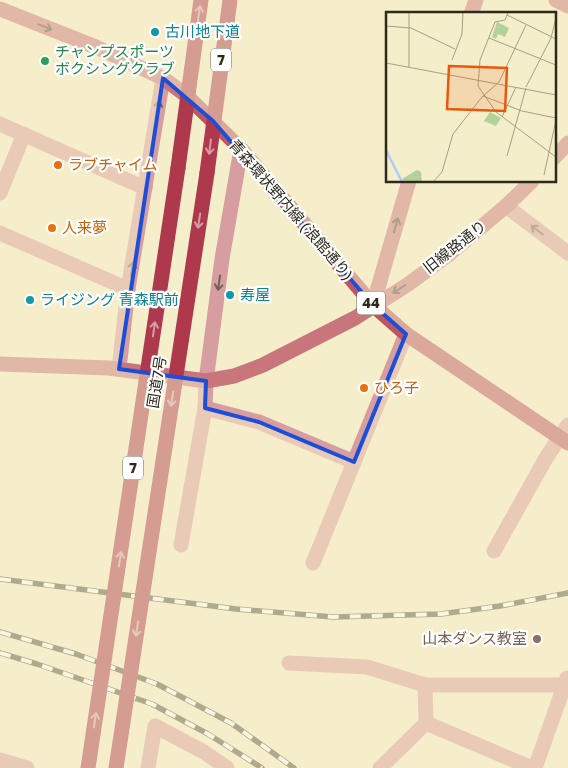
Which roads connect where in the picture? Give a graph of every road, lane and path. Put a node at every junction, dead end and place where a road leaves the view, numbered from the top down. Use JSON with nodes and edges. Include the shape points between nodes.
{"nodes":[{"id":1,"x":201,"y":0,"type":"edge"},
{"id":2,"x":230,"y":0,"type":"edge"},
{"id":3,"x":476,"y":0,"type":"edge"},
{"id":4,"x":556,"y":0,"type":"edge"},
{"id":5,"x":568,"y":6,"type":"edge"},
{"id":6,"x":0,"y":9,"type":"edge"},
{"id":7,"x":472,"y":12,"type":"edge"},
{"id":8,"x":163,"y":78,"type":"junction"},
{"id":9,"x":187,"y":96,"type":"junction"},
{"id":10,"x":213,"y":121,"type":"junction"},
{"id":11,"x":0,"y":124,"type":"edge"},
{"id":12,"x":24,"y":134,"type":"junction"},
{"id":13,"x":568,"y":143,"type":"edge"},
{"id":14,"x":241,"y":149,"type":"junction"},
{"id":15,"x":556,"y":156,"type":"edge"},
{"id":16,"x":409,"y":182,"type":"edge"},
{"id":17,"x":531,"y":182,"type":"edge"},
{"id":18,"x":145,"y":188,"type":"junction"},
{"id":19,"x":0,"y":193,"type":"edge"},
{"id":20,"x":506,"y":206,"type":"junction"},
{"id":21,"x":0,"y":233,"type":"edge"},
{"id":22,"x":568,"y":254,"type":"edge"},
{"id":23,"x":128,"y":289,"type":"junction"},
{"id":24,"x":373,"y":305,"type":"junction"},
{"id":25,"x":406,"y":334,"type":"junction"},
{"id":26,"x":0,"y":364,"type":"edge"},
{"id":27,"x":119,"y":369,"type":"junction"},
{"id":28,"x":206,"y":382,"type":"junction"},
{"id":29,"x":205,"y":408,"type":"junction"},
{"id":30,"x":565,"y":435,"type":"edge"},
{"id":31,"x":354,"y":462,"type":"junction"},
{"id":32,"x":181,"y":545,"type":"dead end"},
{"id":33,"x":494,"y":551,"type":"dead end"},
{"id":34,"x":313,"y":563,"type":"dead end"},
{"id":35,"x":289,"y":663,"type":"dead end"},
{"id":36,"x":566,"y":681,"type":"edge"},
{"id":37,"x":425,"y":685,"type":"junction"},
{"id":38,"x":426,"y":724,"type":"junction"},
{"id":39,"x":0,"y":760,"type":"edge"},
{"id":40,"x":511,"y":764,"type":"edge"},
{"id":41,"x":27,"y":768,"type":"edge"},
{"id":42,"x":88,"y":768,"type":"edge"},
{"id":43,"x":116,"y":768,"type":"edge"},
{"id":44,"x":148,"y":768,"type":"edge"},
{"id":45,"x":227,"y":768,"type":"edge"},
{"id":46,"x":380,"y":768,"type":"edge"},
{"id":47,"x":533,"y":768,"type":"edge"}],
"edges":[{"from":9,"to":1,"type":"highway","name":"国道7号","number":"7","one_way":true},
{"from":2,"to":10,"type":"highway","name":"国道7号","number":"7"},
{"from":3,"to":7,"type":"street"},
{"from":4,"to":5,"type":"street"},
{"from":6,"to":8,"type":"street","one_way":true},
{"from":8,"to":9,"type":"street"},
{"from":18,"to":8,"type":"street","one_way":true},
{"from":9,"to":10,"type":"main road","name":"青森環状野内線 (浪館通り)","number":"44"},
{"from":42,"to":9,"type":"highway","name":"国道7号","number":"7","one_way":true,"bridge":true},
{"from":10,"to":14,"type":"main road","name":"青森環状野内線 (浪館通り)","number":"44"},
{"from":10,"to":43,"type":"highway","name":"国道7号","number":"7","one_way":true,"bridge":true},
{"from":11,"to":12,"type":"street"},
{"from":12,"to":18,"type":"street"},
{"from":12,"to":19,"type":"street"},
{"from":13,"to":15,"type":"street"},
{"from":14,"to":24,"type":"main road","name":"青森環状野内線 (浪館通り)","number":"44"},
{"from":14,"to":28,"type":"street","one_way":true},
{"from":24,"to":16,"type":"street","one_way":true},
{"from":17,"to":20,"type":"street","name":"旧線路通り"},
{"from":23,"to":18,"type":"street","one_way":true},
{"from":22,"to":20,"type":"street","one_way":true},
{"from":20,"to":24,"type":"street","name":"旧線路通り","one_way":true,"via":[[448,255]]},
{"from":21,"to":23,"type":"street"},
{"from":23,"to":27,"type":"street"},
{"from":24,"to":25,"type":"main road","name":"青森環状野内線 (浪館通り)","number":"44"},
{"from":24,"to":28,"type":"street","name":"旧線路通り","via":[[355,318],[263,365]]},
{"from":25,"to":30,"type":"main road","name":"青森環状野内線 (浪館通り)","number":"44"},
{"from":25,"to":31,"type":"street"},
{"from":26,"to":27,"type":"street"},
{"from":27,"to":28,"type":"street"},
{"from":28,"to":29,"type":"street"},
{"from":29,"to":31,"type":"street","via":[[259,422]]},
{"from":29,"to":32,"type":"street"},
{"from":30,"to":33,"type":"street"},
{"from":31,"to":34,"type":"street"},
{"from":35,"to":37,"type":"street","via":[[367,666]]},
{"from":36,"to":37,"type":"street"},
{"from":36,"to":47,"type":"street"},
{"from":37,"to":38,"type":"street"},
{"from":38,"to":40,"type":"street"},
{"from":38,"to":46,"type":"street"},
{"from":39,"to":41,"type":"street"},
{"from":40,"to":47,"type":"street"},
{"from":44,"to":45,"type":"street","via":[[155,726]]}]}
